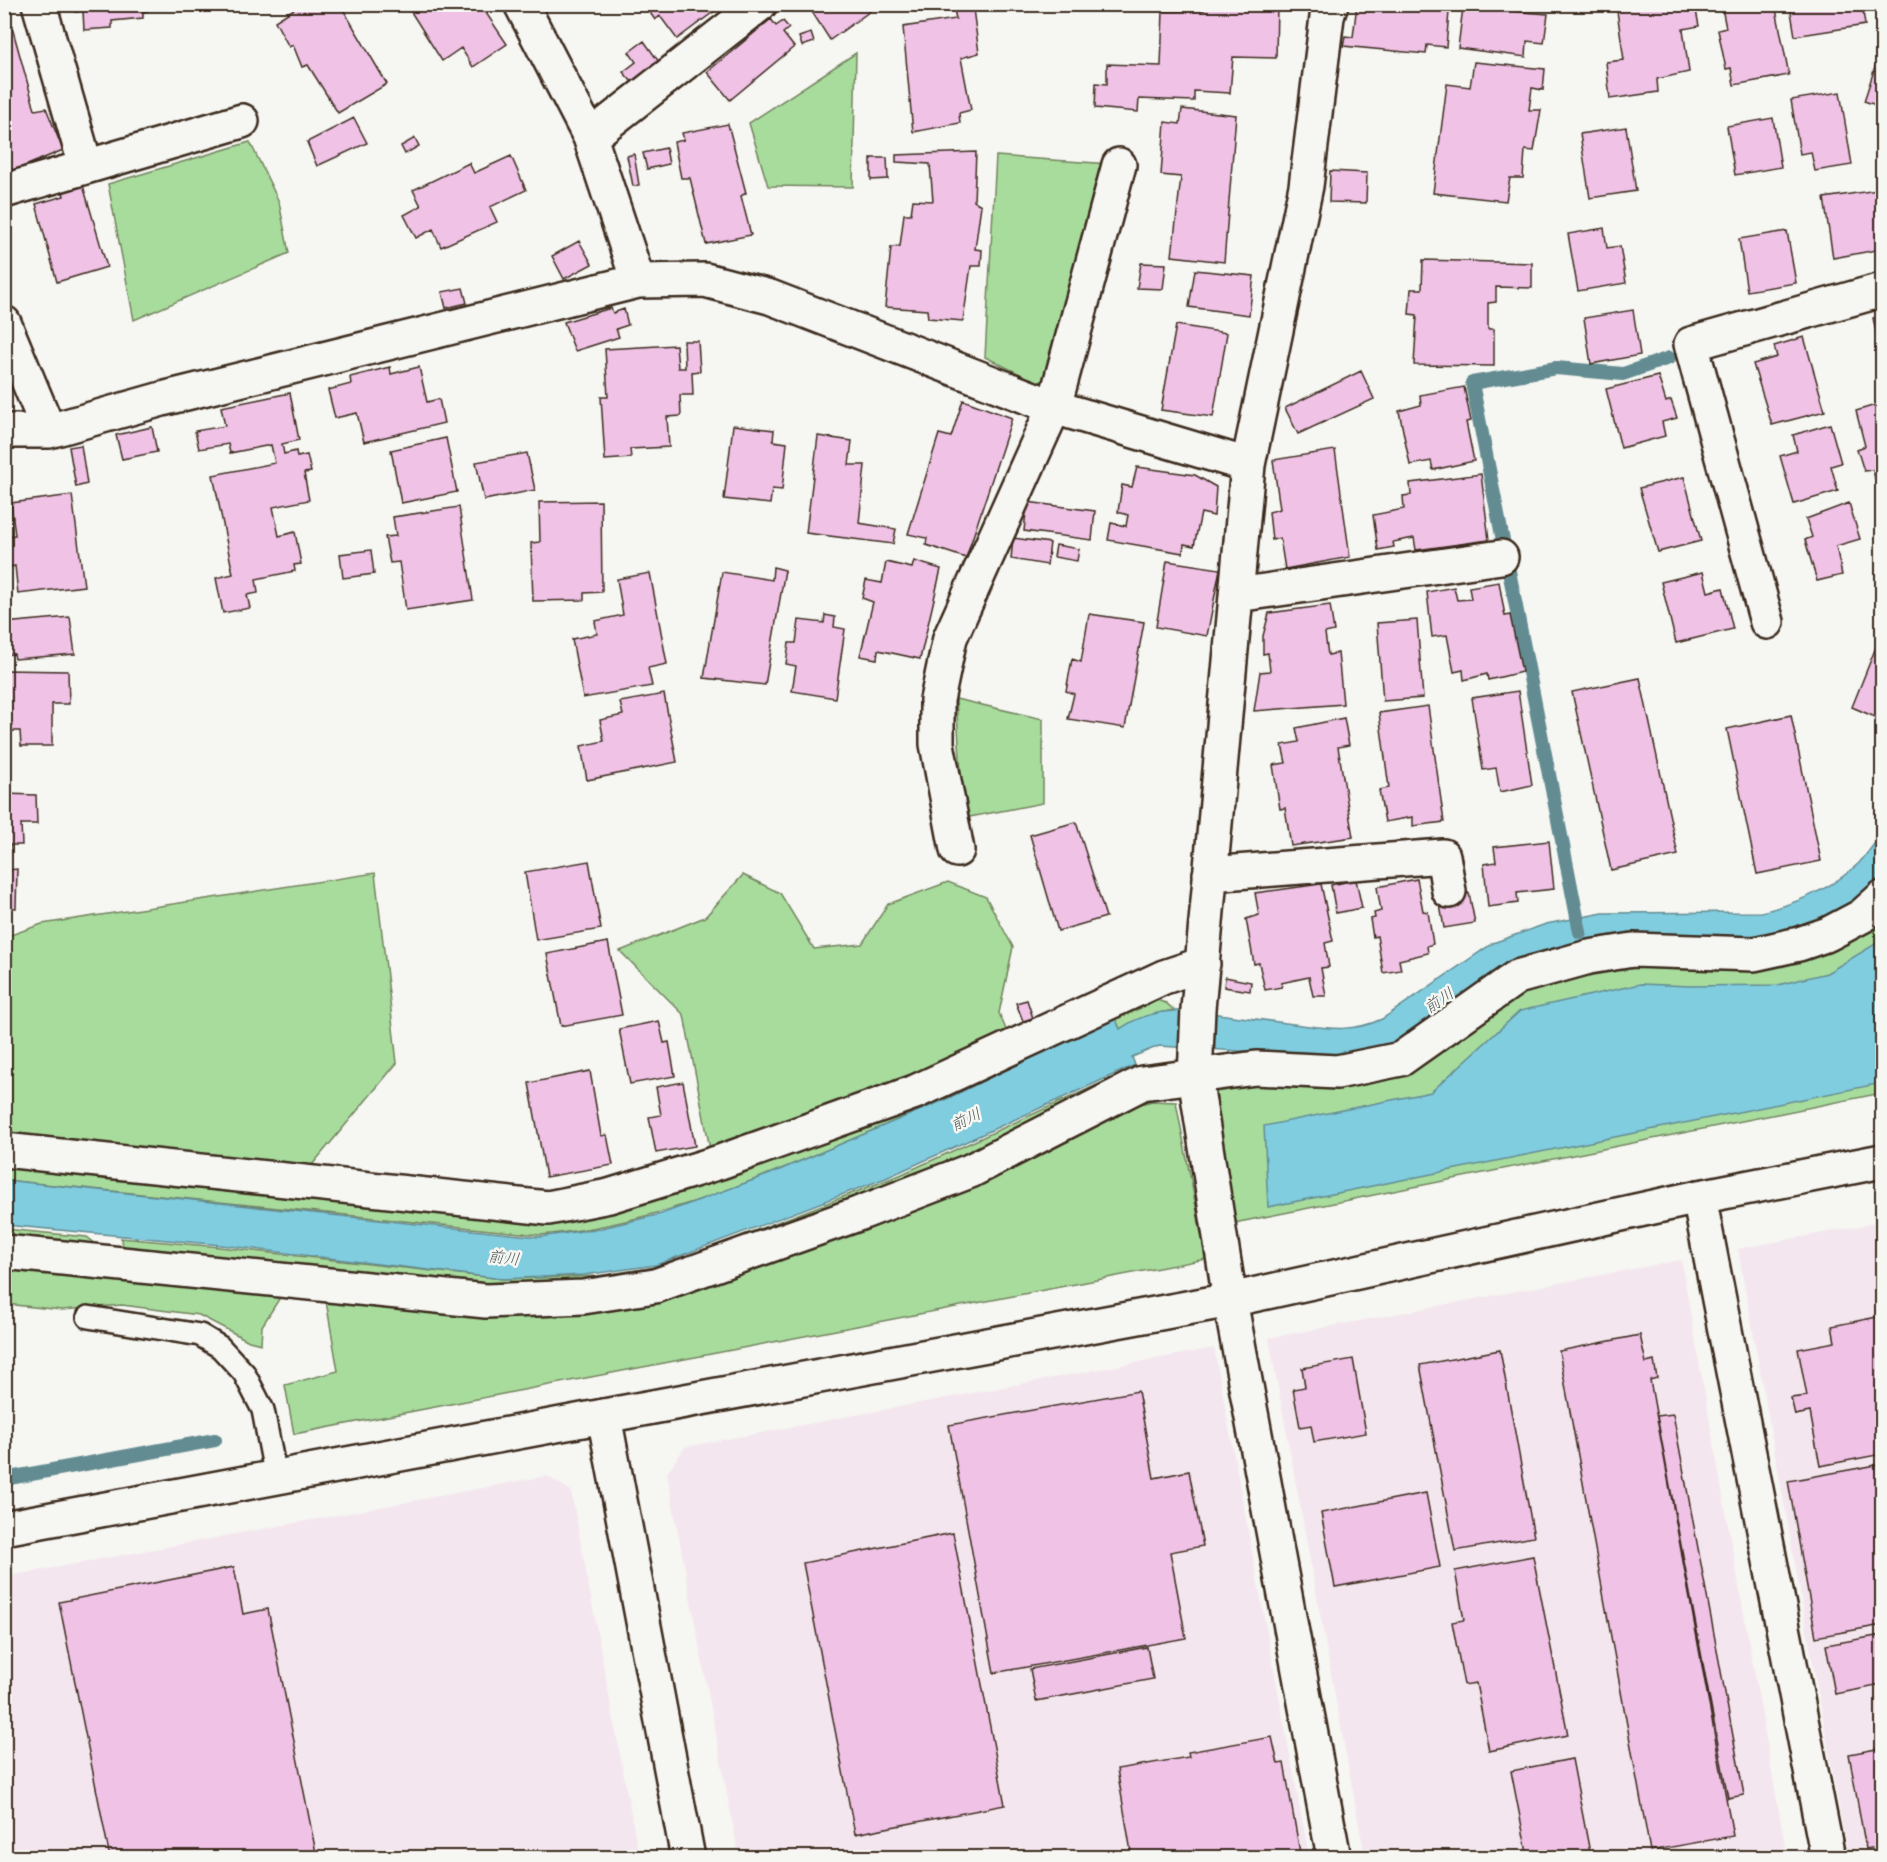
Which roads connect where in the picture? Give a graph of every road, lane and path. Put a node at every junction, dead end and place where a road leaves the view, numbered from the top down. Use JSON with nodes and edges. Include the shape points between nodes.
{"nodes":[{"id":1,"x":39,"y":4,"type":"edge"},
{"id":2,"x":521,"y":4,"type":"edge"},
{"id":3,"x":760,"y":4,"type":"edge"},
{"id":4,"x":1331,"y":4,"type":"edge"},
{"id":5,"x":242,"y":121,"type":"dead end"},
{"id":6,"x":590,"y":137,"type":"junction"},
{"id":7,"x":1119,"y":165,"type":"dead end"},
{"id":8,"x":86,"y":167,"type":"junction"},
{"id":9,"x":4,"y":191,"type":"edge"},
{"id":10,"x":638,"y":281,"type":"junction"},
{"id":11,"x":1882,"y":290,"type":"edge"},
{"id":12,"x":4,"y":323,"type":"edge"},
{"id":13,"x":1054,"y":407,"type":"junction"},
{"id":14,"x":4,"y":431,"type":"edge"},
{"id":15,"x":49,"y":431,"type":"junction"},
{"id":16,"x":1248,"y":465,"type":"junction"},
{"id":17,"x":1501,"y":557,"type":"dead end"},
{"id":18,"x":1237,"y":595,"type":"junction"},
{"id":19,"x":1767,"y":622,"type":"dead end"},
{"id":20,"x":957,"y":850,"type":"dead end"},
{"id":21,"x":1210,"y":874,"type":"junction"},
{"id":22,"x":1449,"y":891,"type":"dead end"},
{"id":23,"x":1882,"y":898,"type":"edge"},
{"id":24,"x":1203,"y":964,"type":"junction"},
{"id":25,"x":1195,"y":1064,"type":"junction"},
{"id":26,"x":4,"y":1150,"type":"edge"},
{"id":27,"x":1882,"y":1161,"type":"edge"},
{"id":28,"x":1699,"y":1197,"type":"junction"},
{"id":29,"x":4,"y":1252,"type":"edge"},
{"id":30,"x":1230,"y":1300,"type":"junction"},
{"id":31,"x":88,"y":1317,"type":"dead end"},
{"id":32,"x":604,"y":1416,"type":"junction"},
{"id":33,"x":276,"y":1478,"type":"junction"},
{"id":34,"x":4,"y":1528,"type":"edge"},
{"id":35,"x":688,"y":1857,"type":"edge"},
{"id":36,"x":1334,"y":1857,"type":"edge"},
{"id":37,"x":1828,"y":1857,"type":"edge"}],
"edges":[{"from":1,"to":8,"type":"street"},
{"from":2,"to":6,"type":"street"},
{"from":3,"to":6,"type":"street"},
{"from":4,"to":16,"type":"street","via":[[1306,186]]},
{"from":5,"to":8,"type":"street"},
{"from":6,"to":10,"type":"street"},
{"from":7,"to":13,"type":"street"},
{"from":8,"to":9,"type":"street"},
{"from":10,"to":13,"type":"street","via":[[705,280],[770,297]]},
{"from":10,"to":15,"type":"street","via":[[162,399]]},
{"from":11,"to":19,"type":"street","via":[[1691,344]]},
{"from":12,"to":15,"type":"street"},
{"from":13,"to":16,"type":"street"},
{"from":13,"to":20,"type":"street","via":[[950,638],[937,700],[937,744]]},
{"from":14,"to":15,"type":"street"},
{"from":16,"to":18,"type":"street"},
{"from":17,"to":18,"type":"street"},
{"from":18,"to":21,"type":"street"},
{"from":21,"to":22,"type":"street","via":[[1443,856]]},
{"from":21,"to":24,"type":"street"},
{"from":23,"to":25,"type":"street","via":[[1862,916],[1798,945],[1754,954],[1633,950],[1589,957],[1517,977],[1401,1059],[1337,1072]]},
{"from":24,"to":25,"type":"street"},
{"from":24,"to":26,"type":"street","via":[[1164,977],[915,1092],[720,1162],[609,1196],[548,1208]]},
{"from":25,"to":29,"type":"street","via":[[1143,1083],[970,1170],[655,1286],[583,1297],[486,1301]]},
{"from":25,"to":30,"type":"street"},
{"from":27,"to":28,"type":"street"},
{"from":28,"to":30,"type":"street"},
{"from":28,"to":37,"type":"street"},
{"from":30,"to":32,"type":"street"},
{"from":30,"to":36,"type":"street"},
{"from":31,"to":33,"type":"lane","via":[[200,1335],[220,1347],[244,1373],[263,1410]]},
{"from":32,"to":33,"type":"street"},
{"from":32,"to":35,"type":"street"},
{"from":33,"to":34,"type":"street"}]}
